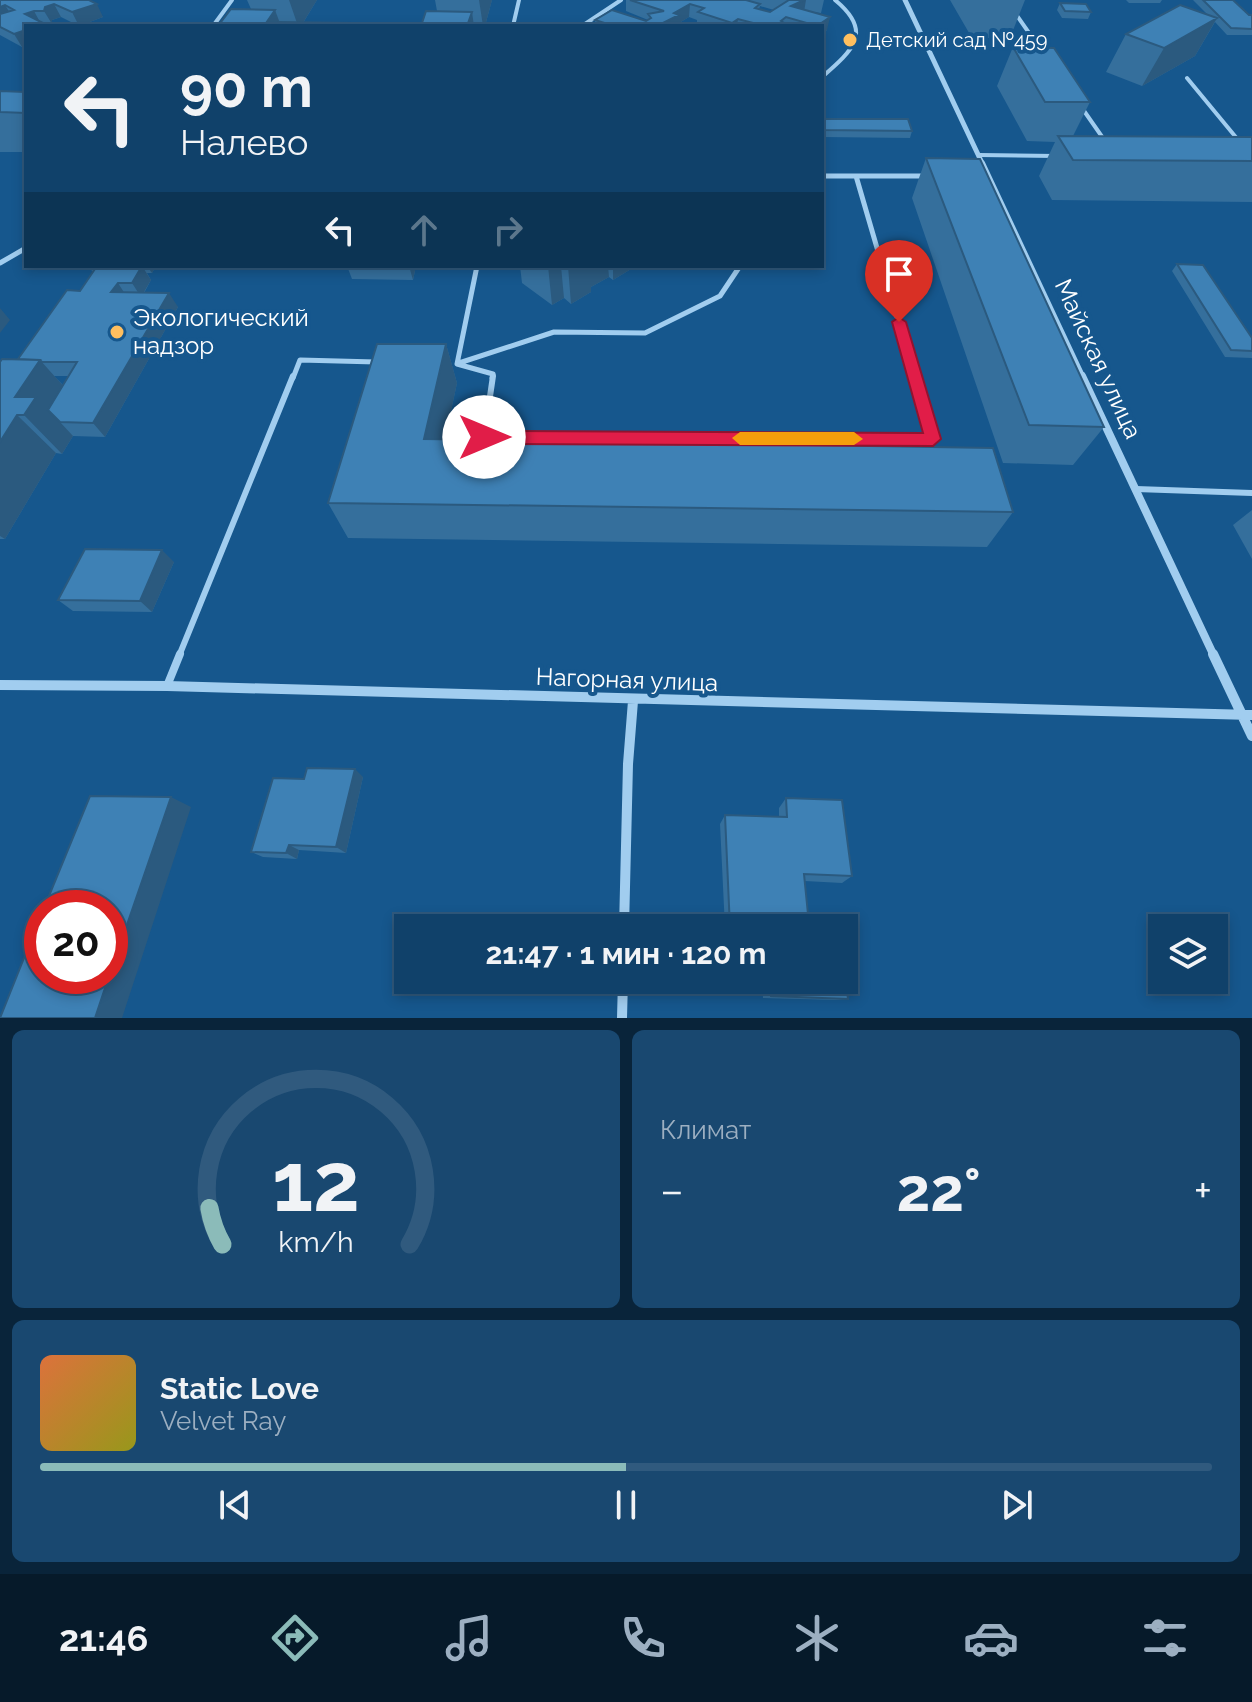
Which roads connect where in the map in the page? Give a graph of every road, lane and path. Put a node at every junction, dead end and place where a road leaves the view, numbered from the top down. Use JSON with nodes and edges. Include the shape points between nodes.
{"nodes":[{"id":1,"x":232,"y":0,"type":"edge"},
{"id":2,"x":519,"y":0,"type":"edge"},
{"id":3,"x":621,"y":0,"type":"edge"},
{"id":4,"x":835,"y":0,"type":"edge"},
{"id":5,"x":905,"y":0,"type":"edge"},
{"id":6,"x":1006,"y":0,"type":"edge"},
{"id":7,"x":214,"y":24,"type":"edge"},
{"id":8,"x":513,"y":24,"type":"edge"},
{"id":9,"x":585,"y":24,"type":"edge"},
{"id":10,"x":1052,"y":65,"type":"edge"},
{"id":11,"x":824,"y":75,"type":"edge"},
{"id":12,"x":1187,"y":78,"type":"edge"},
{"id":13,"x":1079,"y":104,"type":"edge"},
{"id":14,"x":1107,"y":143,"type":"edge"},
{"id":15,"x":1243,"y":145,"type":"edge"},
{"id":16,"x":979,"y":155,"type":"junction"},
{"id":17,"x":1070,"y":156,"type":"edge"},
{"id":18,"x":824,"y":176,"type":"edge"},
{"id":19,"x":856,"y":176,"type":"junction"},
{"id":20,"x":931,"y":176,"type":"edge"},
{"id":21,"x":975,"y":176,"type":"edge"},
{"id":22,"x":990,"y":176,"type":"junction"},
{"id":23,"x":24,"y":249,"type":"edge"},
{"id":24,"x":0,"y":263,"type":"edge"},
{"id":25,"x":477,"y":268,"type":"edge"},
{"id":26,"x":739,"y":268,"type":"edge"},
{"id":27,"x":378,"y":362,"type":"edge"},
{"id":28,"x":441,"y":364,"type":"edge"},
{"id":29,"x":457,"y":364,"type":"junction"},
{"id":30,"x":1136,"y":489,"type":"junction"},
{"id":31,"x":1252,"y":493,"type":"edge"},
{"id":32,"x":0,"y":685,"type":"edge"},
{"id":33,"x":167,"y":686,"type":"junction"},
{"id":34,"x":633,"y":701,"type":"junction"},
{"id":35,"x":1247,"y":715,"type":"edge"},
{"id":36,"x":1252,"y":736,"type":"edge"},
{"id":37,"x":624,"y":914,"type":"edge"},
{"id":38,"x":623,"y":994,"type":"edge"},
{"id":39,"x":622,"y":1018,"type":"edge"}],
"edges":[{"from":1,"to":7,"type":"lane"},
{"from":2,"to":8,"type":"lane"},
{"from":3,"to":9,"type":"lane"},
{"from":4,"to":11,"type":"lane","via":[[852,14],[858,33],[850,53]]},
{"from":5,"to":16,"type":"street","name":"Майская улица"},
{"from":6,"to":10,"type":"lane"},
{"from":12,"to":15,"type":"lane"},
{"from":13,"to":14,"type":"lane"},
{"from":16,"to":17,"type":"lane"},
{"from":16,"to":22,"type":"street","name":"Майская улица"},
{"from":18,"to":19,"type":"lane"},
{"from":19,"to":20,"type":"lane"},
{"from":19,"to":29,"type":"lane","via":[[933,439],[484,437],[493,374]]},
{"from":21,"to":22,"type":"lane"},
{"from":22,"to":30,"type":"street","name":"Майская улица"},
{"from":23,"to":24,"type":"lane"},
{"from":25,"to":29,"type":"lane"},
{"from":26,"to":29,"type":"lane","via":[[720,296],[645,333],[554,332]]},
{"from":27,"to":33,"type":"lane","via":[[300,360]]},
{"from":28,"to":29,"type":"lane"},
{"from":30,"to":31,"type":"lane"},
{"from":30,"to":35,"type":"street","name":"Майская улица"},
{"from":32,"to":33,"type":"street","name":"Нагорная улица"},
{"from":33,"to":34,"type":"street","name":"Нагорная улица"},
{"from":34,"to":35,"type":"street","name":"Нагорная улица"},
{"from":34,"to":37,"type":"street"},
{"from":35,"to":36,"type":"street","name":"Майская улица"},
{"from":38,"to":39,"type":"street"}]}
